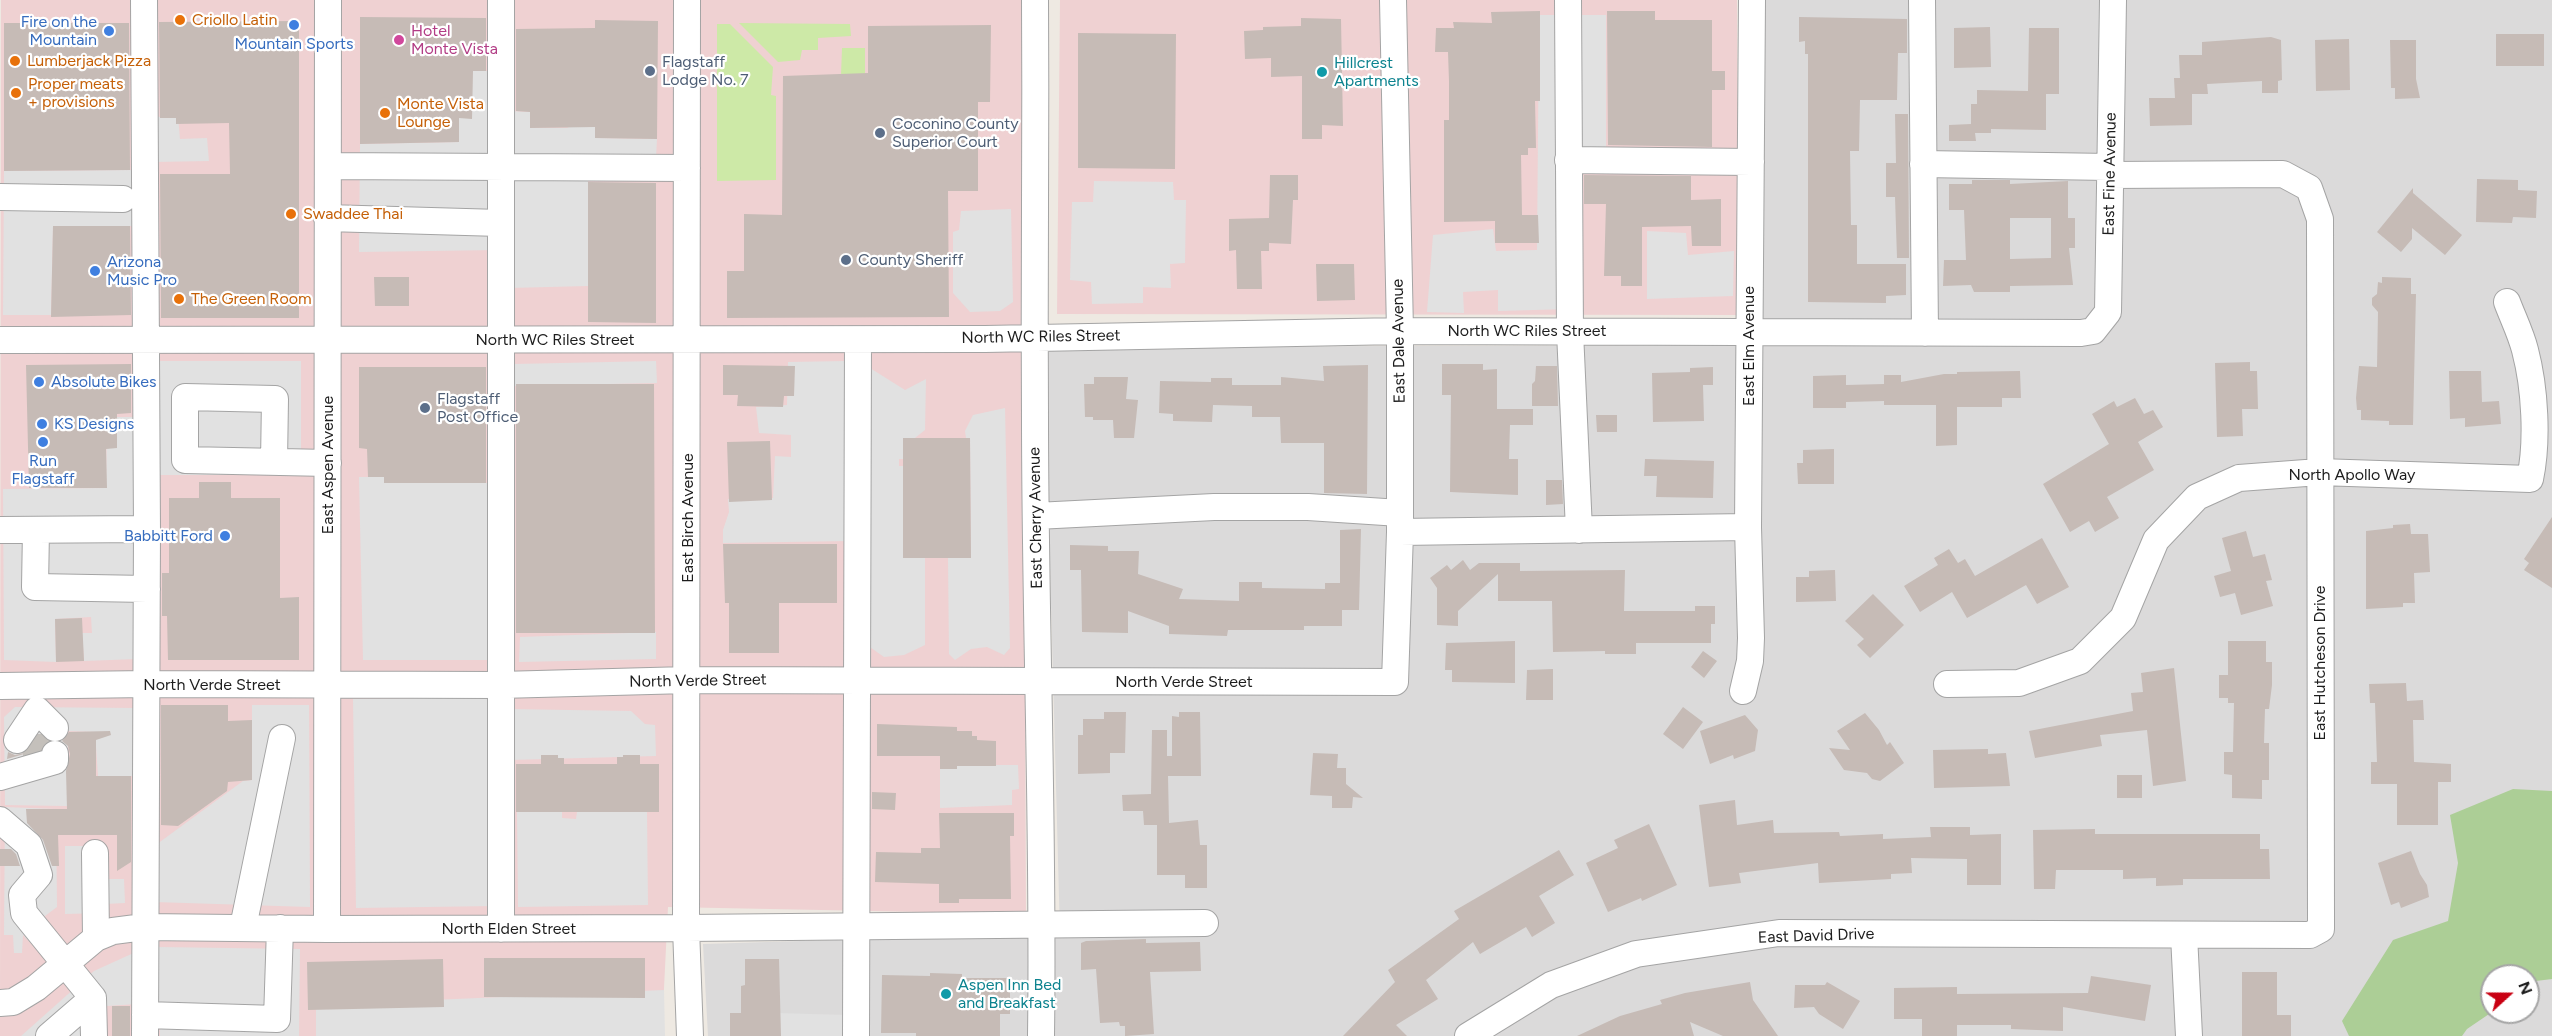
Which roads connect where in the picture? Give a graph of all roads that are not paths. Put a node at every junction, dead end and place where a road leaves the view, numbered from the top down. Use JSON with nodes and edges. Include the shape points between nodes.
{"nodes":[{"id":1,"x":144,"y":0,"type":"edge"},
{"id":2,"x":328,"y":0,"type":"edge"},
{"id":3,"x":501,"y":0,"type":"edge"},
{"id":4,"x":687,"y":0,"type":"edge"},
{"id":5,"x":1035,"y":0,"type":"edge"},
{"id":6,"x":1393,"y":0,"type":"edge"},
{"id":7,"x":1568,"y":0,"type":"edge"},
{"id":8,"x":1752,"y":0,"type":"edge"},
{"id":9,"x":1922,"y":0,"type":"edge"},
{"id":10,"x":2113,"y":0,"type":"edge"},
{"id":11,"x":1568,"y":160,"type":"junction"},
{"id":12,"x":1751,"y":162,"type":"junction"},
{"id":13,"x":1923,"y":164,"type":"junction"},
{"id":14,"x":328,"y":166,"type":"junction"},
{"id":15,"x":500,"y":167,"type":"junction"},
{"id":16,"x":687,"y":168,"type":"junction"},
{"id":17,"x":2109,"y":171,"type":"junction"},
{"id":18,"x":0,"y":197,"type":"edge"},
{"id":19,"x":123,"y":199,"type":"dead end"},
{"id":20,"x":327,"y":218,"type":"junction"},
{"id":21,"x":500,"y":223,"type":"junction"},
{"id":22,"x":2507,"y":302,"type":"dead end"},
{"id":23,"x":1400,"y":330,"type":"junction"},
{"id":24,"x":1570,"y":332,"type":"junction"},
{"id":25,"x":1749,"y":332,"type":"junction"},
{"id":26,"x":1924,"y":333,"type":"junction"},
{"id":27,"x":2081,"y":333,"type":"joint"},
{"id":28,"x":327,"y":338,"type":"junction"},
{"id":29,"x":1035,"y":338,"type":"junction"},
{"id":30,"x":0,"y":340,"type":"edge"},
{"id":31,"x":146,"y":340,"type":"junction"},
{"id":32,"x":687,"y":340,"type":"junction"},
{"id":33,"x":858,"y":340,"type":"junction"},
{"id":34,"x":500,"y":341,"type":"junction"},
{"id":35,"x":274,"y":462,"type":"dead end"},
{"id":36,"x":328,"y":463,"type":"junction"},
{"id":37,"x":2319,"y":472,"type":"junction"},
{"id":38,"x":1036,"y":516,"type":"junction"},
{"id":39,"x":1400,"y":523,"type":"junction"},
{"id":40,"x":1748,"y":527,"type":"junction"},
{"id":41,"x":147,"y":529,"type":"junction"},
{"id":42,"x":0,"y":530,"type":"edge"},
{"id":43,"x":36,"y":530,"type":"junction"},
{"id":44,"x":1579,"y":530,"type":"junction"},
{"id":45,"x":147,"y":589,"type":"junction"},
{"id":46,"x":688,"y":680,"type":"junction"},
{"id":47,"x":857,"y":681,"type":"junction"},
{"id":48,"x":1037,"y":682,"type":"junction"},
{"id":49,"x":1395,"y":682,"type":"joint"},
{"id":50,"x":147,"y":684,"type":"junction"},
{"id":51,"x":1947,"y":684,"type":"dead end"},
{"id":52,"x":327,"y":685,"type":"junction"},
{"id":53,"x":500,"y":686,"type":"junction"},
{"id":54,"x":0,"y":687,"type":"edge"},
{"id":55,"x":1743,"y":691,"type":"dead end"},
{"id":56,"x":282,"y":738,"type":"dead end"},
{"id":57,"x":31,"y":745,"type":"edge"},
{"id":58,"x":0,"y":820,"type":"edge"},
{"id":59,"x":95,"y":853,"type":"dead end"},
{"id":60,"x":1205,"y":923,"type":"dead end"},
{"id":61,"x":1042,"y":924,"type":"junction"},
{"id":62,"x":856,"y":926,"type":"junction"},
{"id":63,"x":144,"y":927,"type":"junction"},
{"id":64,"x":243,"y":927,"type":"junction"},
{"id":65,"x":280,"y":928,"type":"junction"},
{"id":66,"x":686,"y":928,"type":"junction"},
{"id":67,"x":327,"y":929,"type":"junction"},
{"id":68,"x":501,"y":929,"type":"junction"},
{"id":69,"x":2184,"y":935,"type":"junction"},
{"id":70,"x":96,"y":938,"type":"junction"},
{"id":71,"x":66,"y":962,"type":"junction"},
{"id":72,"x":93,"y":998,"type":"junction"},
{"id":73,"x":0,"y":1003,"type":"edge"},
{"id":74,"x":145,"y":1026,"type":"edge"},
{"id":75,"x":49,"y":1036,"type":"edge"},
{"id":76,"x":94,"y":1036,"type":"edge"},
{"id":77,"x":690,"y":1036,"type":"edge"},
{"id":78,"x":856,"y":1036,"type":"edge"},
{"id":79,"x":1041,"y":1036,"type":"edge"},
{"id":80,"x":1468,"y":1036,"type":"edge"},
{"id":81,"x":2189,"y":1036,"type":"edge"}],
"edges":[{"from":1,"to":31,"type":"street"},
{"from":2,"to":14,"type":"street","name":"East Aspen Avenue"},
{"from":3,"to":15,"type":"street"},
{"from":4,"to":16,"type":"street","name":"East Birch Avenue"},
{"from":5,"to":29,"type":"street","name":"East Cherry Avenue"},
{"from":6,"to":23,"type":"street","name":"East Dale Avenue"},
{"from":7,"to":11,"type":"street"},
{"from":8,"to":12,"type":"street","name":"East Elm Avenue"},
{"from":9,"to":13,"type":"street"},
{"from":10,"to":17,"type":"street","name":"East Fine Avenue"},
{"from":11,"to":12,"type":"street"},
{"from":11,"to":24,"type":"street"},
{"from":12,"to":25,"type":"street","name":"East Elm Avenue"},
{"from":13,"to":17,"type":"street"},
{"from":13,"to":26,"type":"street"},
{"from":14,"to":15,"type":"street"},
{"from":14,"to":20,"type":"street","name":"East Aspen Avenue"},
{"from":15,"to":16,"type":"street"},
{"from":15,"to":21,"type":"street"},
{"from":16,"to":32,"type":"street","name":"East Birch Avenue"},
{"from":17,"to":27,"type":"street","name":"East Fine Avenue","via":[[2108,312],[2093,331]]},
{"from":17,"to":37,"type":"street","name":"East Hutcheson Drive","via":[[2283,174],[2309,188],[2320,219]]},
{"from":18,"to":19,"type":"street"},
{"from":20,"to":21,"type":"street"},
{"from":20,"to":28,"type":"street","name":"East Aspen Avenue"},
{"from":21,"to":34,"type":"street"},
{"from":22,"to":37,"type":"street","name":"North Apollo Way","via":[[2525,349],[2530,380],[2535,456],[2530,479]]},
{"from":23,"to":24,"type":"street","name":"North WC Riles Street"},
{"from":23,"to":29,"type":"street","name":"North WC Riles Street"},
{"from":23,"to":39,"type":"street","name":"East Dale Avenue"},
{"from":24,"to":25,"type":"street","name":"North WC Riles Street"},
{"from":24,"to":44,"type":"street"},
{"from":25,"to":26,"type":"street","name":"North WC Riles Street"},
{"from":25,"to":40,"type":"street","name":"East Elm Avenue"},
{"from":26,"to":27,"type":"street","name":"North WC Riles Street"},
{"from":28,"to":31,"type":"street","name":"North WC Riles Street"},
{"from":28,"to":34,"type":"street","name":"North WC Riles Street"},
{"from":28,"to":36,"type":"street","name":"East Aspen Avenue"},
{"from":29,"to":33,"type":"street","name":"North WC Riles Street"},
{"from":29,"to":38,"type":"street","name":"East Cherry Avenue"},
{"from":30,"to":31,"type":"street","name":"North WC Riles Street"},
{"from":31,"to":41,"type":"street"},
{"from":32,"to":33,"type":"street","name":"North WC Riles Street"},
{"from":32,"to":34,"type":"street","name":"North WC Riles Street"},
{"from":32,"to":46,"type":"street","name":"East Birch Avenue"},
{"from":33,"to":47,"type":"street"},
{"from":34,"to":53,"type":"street"},
{"from":35,"to":36,"type":"street"},
{"from":36,"to":52,"type":"street","name":"East Aspen Avenue"},
{"from":37,"to":51,"type":"street","name":"North Apollo Way","via":[[2239,478],[2197,497],[2156,540],[2123,618],[2080,661],[2019,683]]},
{"from":37,"to":69,"type":"street","name":"East Hutcheson Drive","via":[[2321,929],[2310,935]]},
{"from":38,"to":39,"type":"street","via":[[1214,507],[1308,507]]},
{"from":38,"to":48,"type":"street","name":"East Cherry Avenue"},
{"from":39,"to":44,"type":"street"},
{"from":39,"to":49,"type":"street","name":"East Dale Avenue"},
{"from":40,"to":44,"type":"street"},
{"from":40,"to":55,"type":"street","name":"East Elm Avenue","via":[[1751,638]]},
{"from":41,"to":43,"type":"street"},
{"from":41,"to":45,"type":"street"},
{"from":42,"to":43,"type":"street"},
{"from":43,"to":45,"type":"street","via":[[35,587]]},
{"from":45,"to":50,"type":"street"},
{"from":46,"to":47,"type":"street","name":"North Verde Street"},
{"from":46,"to":53,"type":"street","name":"North Verde Street"},
{"from":46,"to":66,"type":"street","name":"East Birch Avenue"},
{"from":47,"to":48,"type":"street","name":"North Verde Street"},
{"from":47,"to":62,"type":"street"},
{"from":48,"to":49,"type":"street","name":"North Verde Street"},
{"from":48,"to":61,"type":"street","name":"East Cherry Avenue"},
{"from":50,"to":52,"type":"street","name":"North Verde Street"},
{"from":50,"to":57,"type":"street","name":"North Verde Street"},
{"from":50,"to":63,"type":"street"},
{"from":52,"to":53,"type":"street","name":"North Verde Street"},
{"from":52,"to":67,"type":"street","name":"East Aspen Avenue"},
{"from":53,"to":68,"type":"street"},
{"from":54,"to":57,"type":"street","name":"North Verde Street"},
{"from":56,"to":64,"type":"street"},
{"from":58,"to":71,"type":"street","via":[[29,845],[39,875],[22,895],[24,913]]},
{"from":59,"to":70,"type":"street"},
{"from":60,"to":61,"type":"street","name":"North Elden Street"},
{"from":61,"to":62,"type":"street","name":"North Elden Street"},
{"from":61,"to":79,"type":"street","name":"East Cherry Avenue"},
{"from":62,"to":66,"type":"street","name":"North Elden Street"},
{"from":62,"to":78,"type":"street"},
{"from":63,"to":64,"type":"street","name":"North Elden Street"},
{"from":63,"to":70,"type":"street","name":"North Elden Street"},
{"from":63,"to":74,"type":"street"},
{"from":64,"to":65,"type":"street","name":"North Elden Street"},
{"from":65,"to":67,"type":"street","name":"North Elden Street"},
{"from":65,"to":74,"type":"street","via":[[277,1019]]},
{"from":66,"to":68,"type":"street","name":"North Elden Street"},
{"from":66,"to":77,"type":"street","name":"East Birch Avenue"},
{"from":67,"to":68,"type":"street","name":"North Elden Street"},
{"from":69,"to":80,"type":"street","name":"East David Drive","via":[[1779,933],[1636,954],[1551,985]]},
{"from":69,"to":81,"type":"street"},
{"from":70,"to":71,"type":"street","name":"North Elden Street"},
{"from":71,"to":72,"type":"street"},
{"from":71,"to":73,"type":"street","name":"North Elden Street","via":[[36,988],[13,1002]]},
{"from":72,"to":75,"type":"street"},
{"from":72,"to":76,"type":"street"}]}
